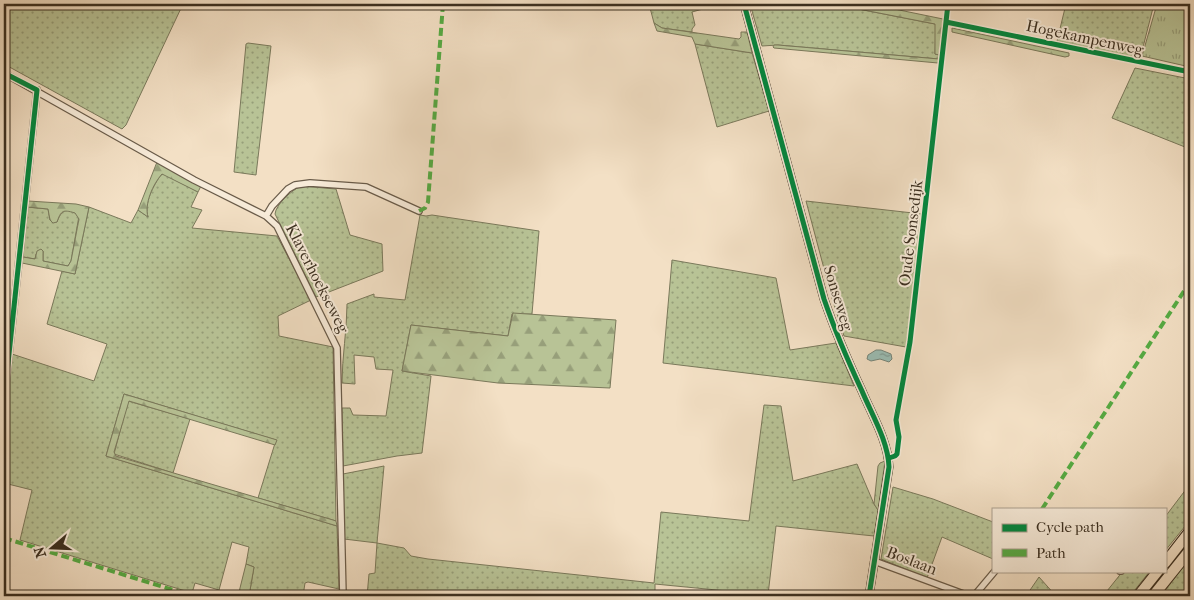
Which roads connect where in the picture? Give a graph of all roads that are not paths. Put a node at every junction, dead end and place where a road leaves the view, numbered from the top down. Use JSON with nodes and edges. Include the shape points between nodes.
{"nodes":[{"id":1,"x":744,"y":4,"type":"edge"},
{"id":2,"x":4,"y":72,"type":"edge"},
{"id":3,"x":37,"y":90,"type":"junction"},
{"id":4,"x":419,"y":211,"type":"dead end"},
{"id":5,"x":266,"y":216,"type":"junction"},
{"id":6,"x":4,"y":401,"type":"edge"},
{"id":7,"x":1190,"y":532,"type":"edge"},
{"id":8,"x":1190,"y":550,"type":"edge"},
{"id":9,"x":874,"y":561,"type":"junction"},
{"id":10,"x":1166,"y":562,"type":"edge"},
{"id":11,"x":994,"y":572,"type":"edge"},
{"id":12,"x":1157,"y":572,"type":"edge"},
{"id":13,"x":343,"y":596,"type":"edge"},
{"id":14,"x":869,"y":596,"type":"edge"},
{"id":15,"x":969,"y":596,"type":"edge"},
{"id":16,"x":974,"y":596,"type":"edge"},
{"id":17,"x":1138,"y":596,"type":"edge"},
{"id":18,"x":1153,"y":596,"type":"edge"}],
"edges":[{"from":1,"to":9,"type":"main road","name":"Sonseweg","via":[[824,299],[887,449],[889,467]]},
{"from":2,"to":3,"type":"street","name":"Klaverhoekseweg"},
{"from":3,"to":5,"type":"street","name":"Klaverhoekseweg","via":[[178,171]]},
{"from":3,"to":6,"type":"street"},
{"from":4,"to":5,"type":"street","via":[[366,187],[310,183],[288,189]]},
{"from":5,"to":13,"type":"street","name":"Klaverhoekseweg","via":[[277,226],[337,348]]},
{"from":7,"to":10,"type":"highway"},
{"from":8,"to":18,"type":"highway"},
{"from":9,"to":14,"type":"main road","name":"Sonseweg"},
{"from":9,"to":15,"type":"street","name":"Boslaan"},
{"from":11,"to":16,"type":"street"},
{"from":12,"to":17,"type":"highway"}]}
